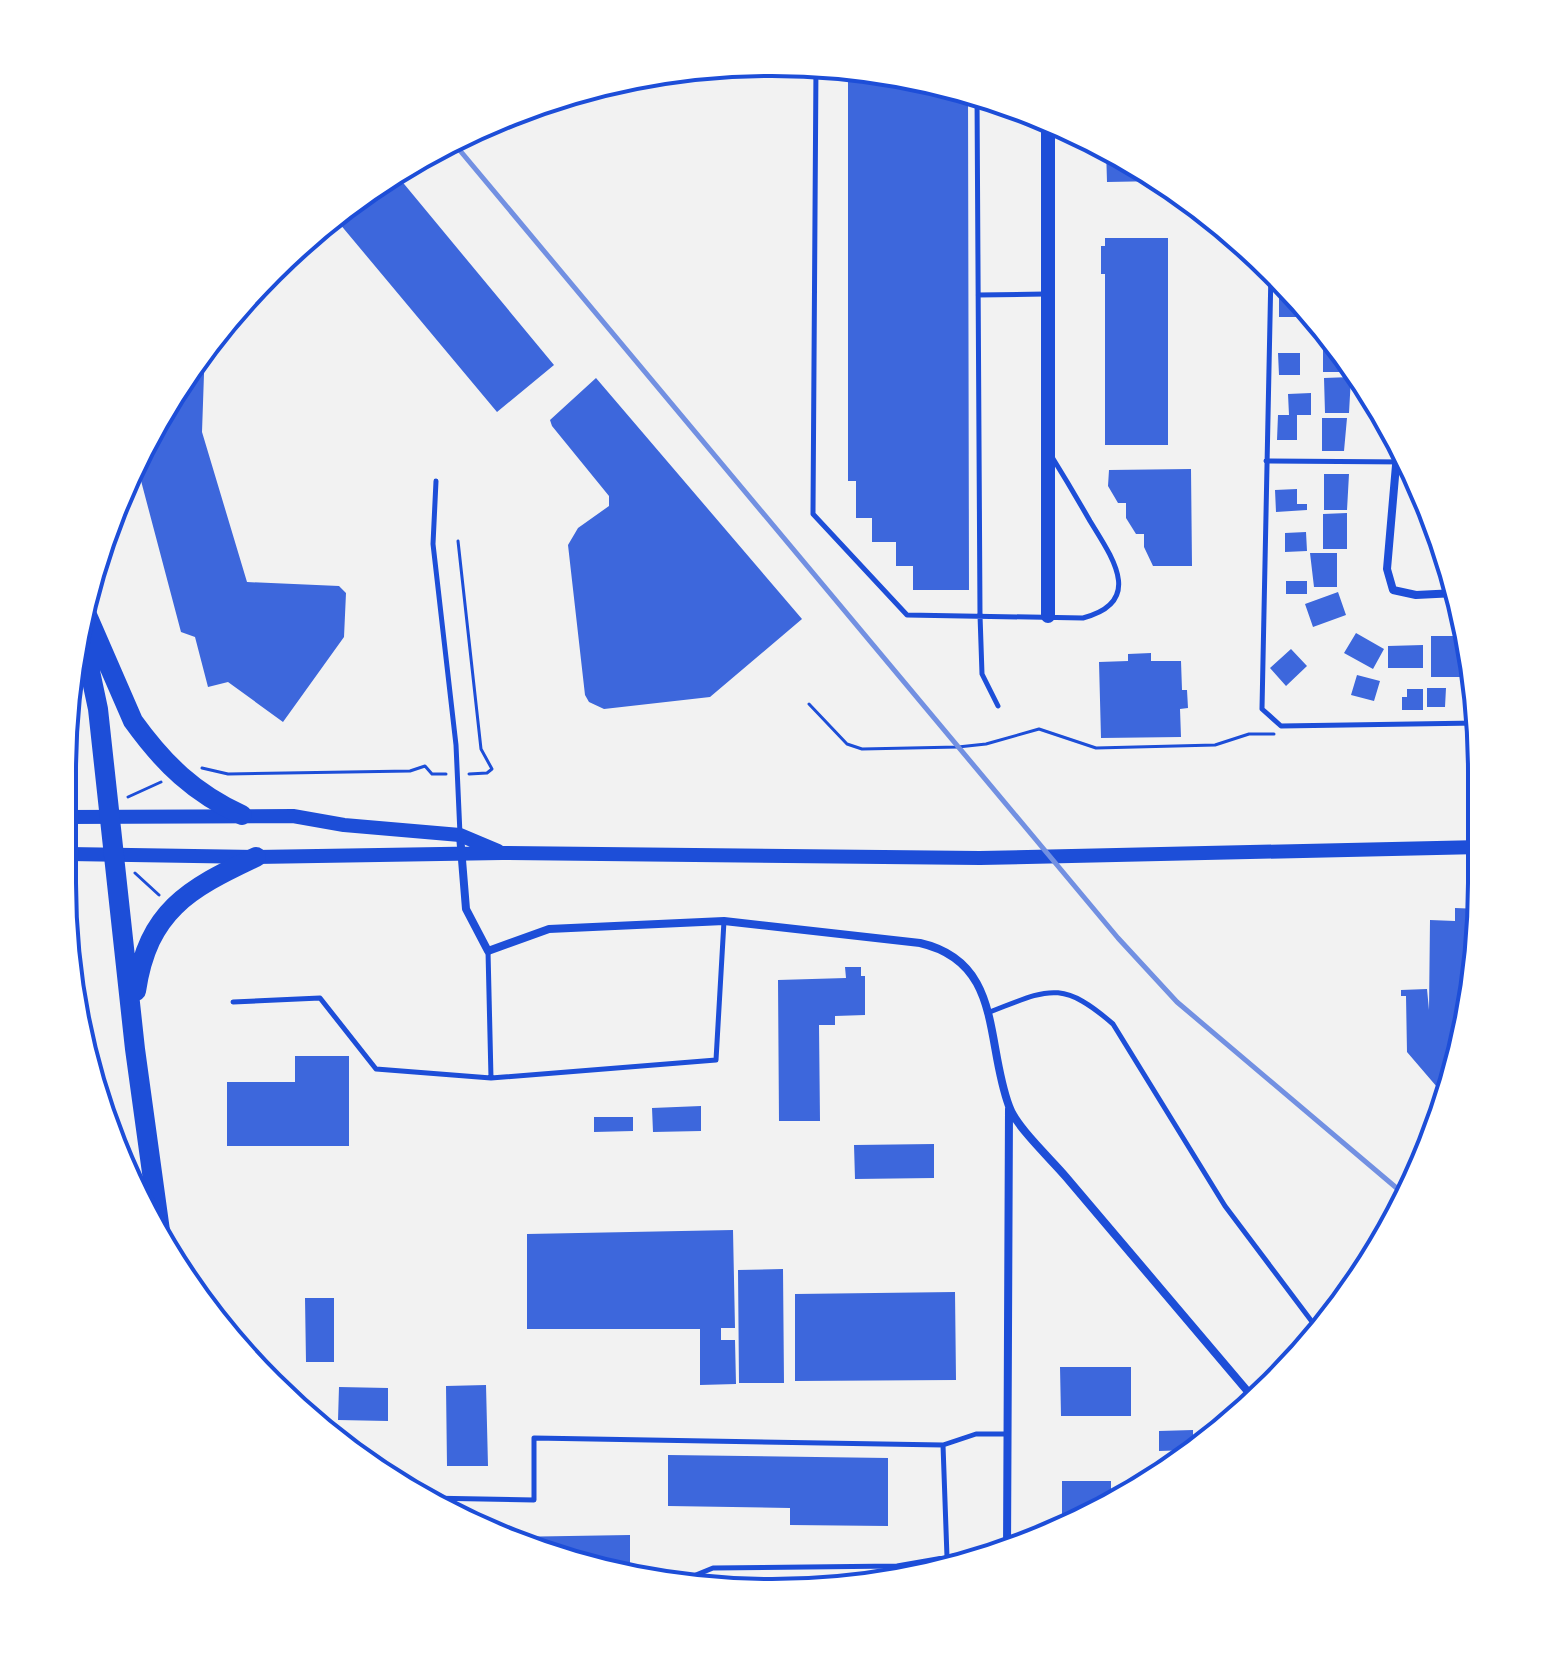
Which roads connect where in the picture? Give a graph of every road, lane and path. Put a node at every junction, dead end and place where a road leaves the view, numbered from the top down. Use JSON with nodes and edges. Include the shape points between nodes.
{"nodes":[{"id":1,"x":816,"y":77,"type":"edge"},
{"id":2,"x":977,"y":107,"type":"edge"},
{"id":3,"x":1048,"y":134,"type":"edge"},
{"id":4,"x":1271,"y":287,"type":"edge"},
{"id":5,"x":1048,"y":294,"type":"junction"},
{"id":6,"x":978,"y":295,"type":"junction"},
{"id":7,"x":1047,"y":449,"type":"junction"},
{"id":8,"x":1266,"y":461,"type":"junction"},
{"id":9,"x":1395,"y":462,"type":"edge"},
{"id":10,"x":1401,"y":475,"type":"edge"},
{"id":11,"x":436,"y":481,"type":"dead end"},
{"id":12,"x":458,"y":541,"type":"dead end"},
{"id":13,"x":1444,"y":594,"type":"edge"},
{"id":14,"x":980,"y":615,"type":"junction"},
{"id":15,"x":1048,"y":616,"type":"junction"},
{"id":16,"x":92,"y":626,"type":"edge"},
{"id":17,"x":86,"y":654,"type":"edge"},
{"id":18,"x":809,"y":704,"type":"dead end"},
{"id":19,"x":998,"y":706,"type":"dead end"},
{"id":20,"x":1467,"y":723,"type":"edge"},
{"id":21,"x":1280,"y":734,"type":"dead end"},
{"id":22,"x":459,"y":774,"type":"junction"},
{"id":23,"x":177,"y":775,"type":"junction"},
{"id":24,"x":128,"y":797,"type":"dead end"},
{"id":25,"x":242,"y":815,"type":"junction"},
{"id":26,"x":109,"y":816,"type":"junction"},
{"id":27,"x":76,"y":817,"type":"edge"},
{"id":28,"x":460,"y":835,"type":"junction"},
{"id":29,"x":1468,"y":847,"type":"edge"},
{"id":30,"x":502,"y":853,"type":"junction"},
{"id":31,"x":76,"y":854,"type":"edge"},
{"id":32,"x":461,"y":854,"type":"junction"},
{"id":33,"x":113,"y":855,"type":"junction"},
{"id":34,"x":256,"y":857,"type":"junction"},
{"id":35,"x":724,"y":921,"type":"junction"},
{"id":36,"x":488,"y":951,"type":"junction"},
{"id":37,"x":233,"y":1002,"type":"dead end"},
{"id":38,"x":987,"y":1013,"type":"junction"},
{"id":39,"x":132,"y":1019,"type":"junction"},
{"id":40,"x":491,"y":1078,"type":"junction"},
{"id":41,"x":1009,"y":1109,"type":"junction"},
{"id":42,"x":157,"y":1208,"type":"edge"},
{"id":43,"x":1312,"y":1322,"type":"edge"},
{"id":44,"x":1247,"y":1391,"type":"edge"},
{"id":45,"x":1006,"y":1434,"type":"junction"},
{"id":46,"x":943,"y":1445,"type":"junction"},
{"id":47,"x":448,"y":1498,"type":"edge"},
{"id":48,"x":1006,"y":1538,"type":"edge"},
{"id":49,"x":947,"y":1557,"type":"edge"},
{"id":50,"x":936,"y":1559,"type":"edge"},
{"id":51,"x":697,"y":1575,"type":"edge"}],
"edges":[{"from":1,"to":14,"type":"lane","via":[[813,514],[907,615]]},
{"from":2,"to":6,"type":"lane"},
{"from":3,"to":5,"type":"main road"},
{"from":4,"to":8,"type":"lane"},
{"from":5,"to":6,"type":"lane"},
{"from":5,"to":7,"type":"main road"},
{"from":6,"to":14,"type":"lane"},
{"from":7,"to":15,"type":"main road"},
{"from":7,"to":15,"type":"lane","via":[[1119,579],[1113,604],[1101,614]]},
{"from":8,"to":9,"type":"lane"},
{"from":8,"to":20,"type":"lane","via":[[1262,709],[1281,726]]},
{"from":10,"to":13,"type":"street","via":[[1387,569],[1393,590]]},
{"from":11,"to":22,"type":"lane","via":[[433,544]]},
{"from":12,"to":22,"type":"path","via":[[481,749],[492,769]]},
{"from":14,"to":15,"type":"lane"},
{"from":14,"to":19,"type":"lane","via":[[982,674]]},
{"from":16,"to":23,"type":"highway","via":[[133,721]]},
{"from":17,"to":26,"type":"highway"},
{"from":18,"to":21,"type":"path","via":[[847,744],[862,749],[972,746],[1039,729],[1096,748],[1215,745],[1249,734]]},
{"from":22,"to":23,"type":"path","via":[[432,774],[425,766],[410,771],[228,774],[186,761]]},
{"from":22,"to":28,"type":"lane"},
{"from":23,"to":24,"type":"path"},
{"from":23,"to":25,"type":"highway"},
{"from":25,"to":26,"type":"main road"},
{"from":25,"to":28,"type":"main road"},
{"from":26,"to":27,"type":"main road"},
{"from":26,"to":33,"type":"highway"},
{"from":28,"to":30,"type":"main road"},
{"from":28,"to":32,"type":"street"},
{"from":29,"to":30,"type":"main road","via":[[980,858]]},
{"from":30,"to":32,"type":"main road"},
{"from":31,"to":33,"type":"main road"},
{"from":32,"to":34,"type":"main road"},
{"from":32,"to":36,"type":"street","via":[[466,909]]},
{"from":33,"to":34,"type":"main road"},
{"from":33,"to":39,"type":"highway"},
{"from":34,"to":39,"type":"highway","via":[[197,885],[152,934],[139,969]]},
{"from":35,"to":36,"type":"street","via":[[549,929]]},
{"from":35,"to":38,"type":"street","via":[[942,948],[977,979]]},
{"from":35,"to":40,"type":"lane","via":[[716,1060]]},
{"from":36,"to":40,"type":"lane"},
{"from":37,"to":40,"type":"lane","via":[[320,998],[376,1069]]},
{"from":38,"to":41,"type":"street"},
{"from":38,"to":43,"type":"lane","via":[[1038,993],[1063,991],[1113,1024],[1225,1206]]},
{"from":39,"to":42,"type":"highway"},
{"from":41,"to":44,"type":"street"},
{"from":41,"to":45,"type":"street"},
{"from":45,"to":46,"type":"lane","via":[[976,1434]]},
{"from":45,"to":48,"type":"street"},
{"from":46,"to":47,"type":"lane","via":[[534,1438],[534,1500]]},
{"from":46,"to":49,"type":"lane"},
{"from":50,"to":51,"type":"lane","via":[[897,1566],[713,1568]]}]}
